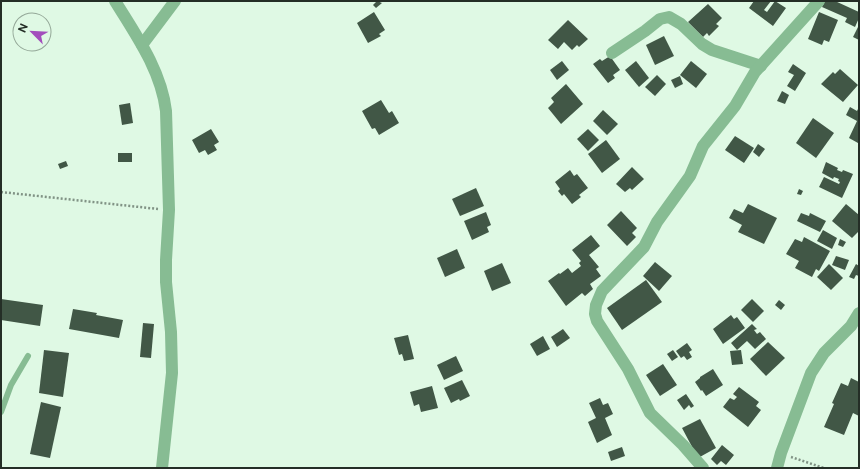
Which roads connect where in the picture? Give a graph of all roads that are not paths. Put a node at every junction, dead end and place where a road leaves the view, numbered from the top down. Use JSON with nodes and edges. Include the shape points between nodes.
{"nodes":[{"id":1,"x":115,"y":1,"type":"edge"},
{"id":2,"x":175,"y":1,"type":"edge"},
{"id":3,"x":819,"y":1,"type":"edge"},
{"id":4,"x":142,"y":45,"type":"junction"},
{"id":5,"x":612,"y":53,"type":"dead end"},
{"id":6,"x":760,"y":66,"type":"junction"},
{"id":7,"x":859,"y":313,"type":"edge"},
{"id":8,"x":28,"y":356,"type":"dead end"},
{"id":9,"x":1,"y":412,"type":"edge"},
{"id":10,"x":162,"y":468,"type":"edge"},
{"id":11,"x":703,"y":468,"type":"edge"},
{"id":12,"x":778,"y":468,"type":"edge"}],
"edges":[{"from":1,"to":4,"type":"street"},
{"from":2,"to":4,"type":"street"},
{"from":3,"to":6,"type":"street"},
{"from":4,"to":10,"type":"street","via":[[160,81],[166,111],[169,210],[166,282],[172,373]]},
{"from":5,"to":6,"type":"street","via":[[660,19],[669,17],[712,50]]},
{"from":6,"to":11,"type":"street","via":[[735,106],[703,146],[690,176],[654,226],[644,247],[602,291],[596,305],[596,321],[628,369],[650,413]]},
{"from":7,"to":12,"type":"street","via":[[851,326],[824,353],[811,373],[781,453]]},
{"from":8,"to":9,"type":"lane","via":[[11,385]]}]}
